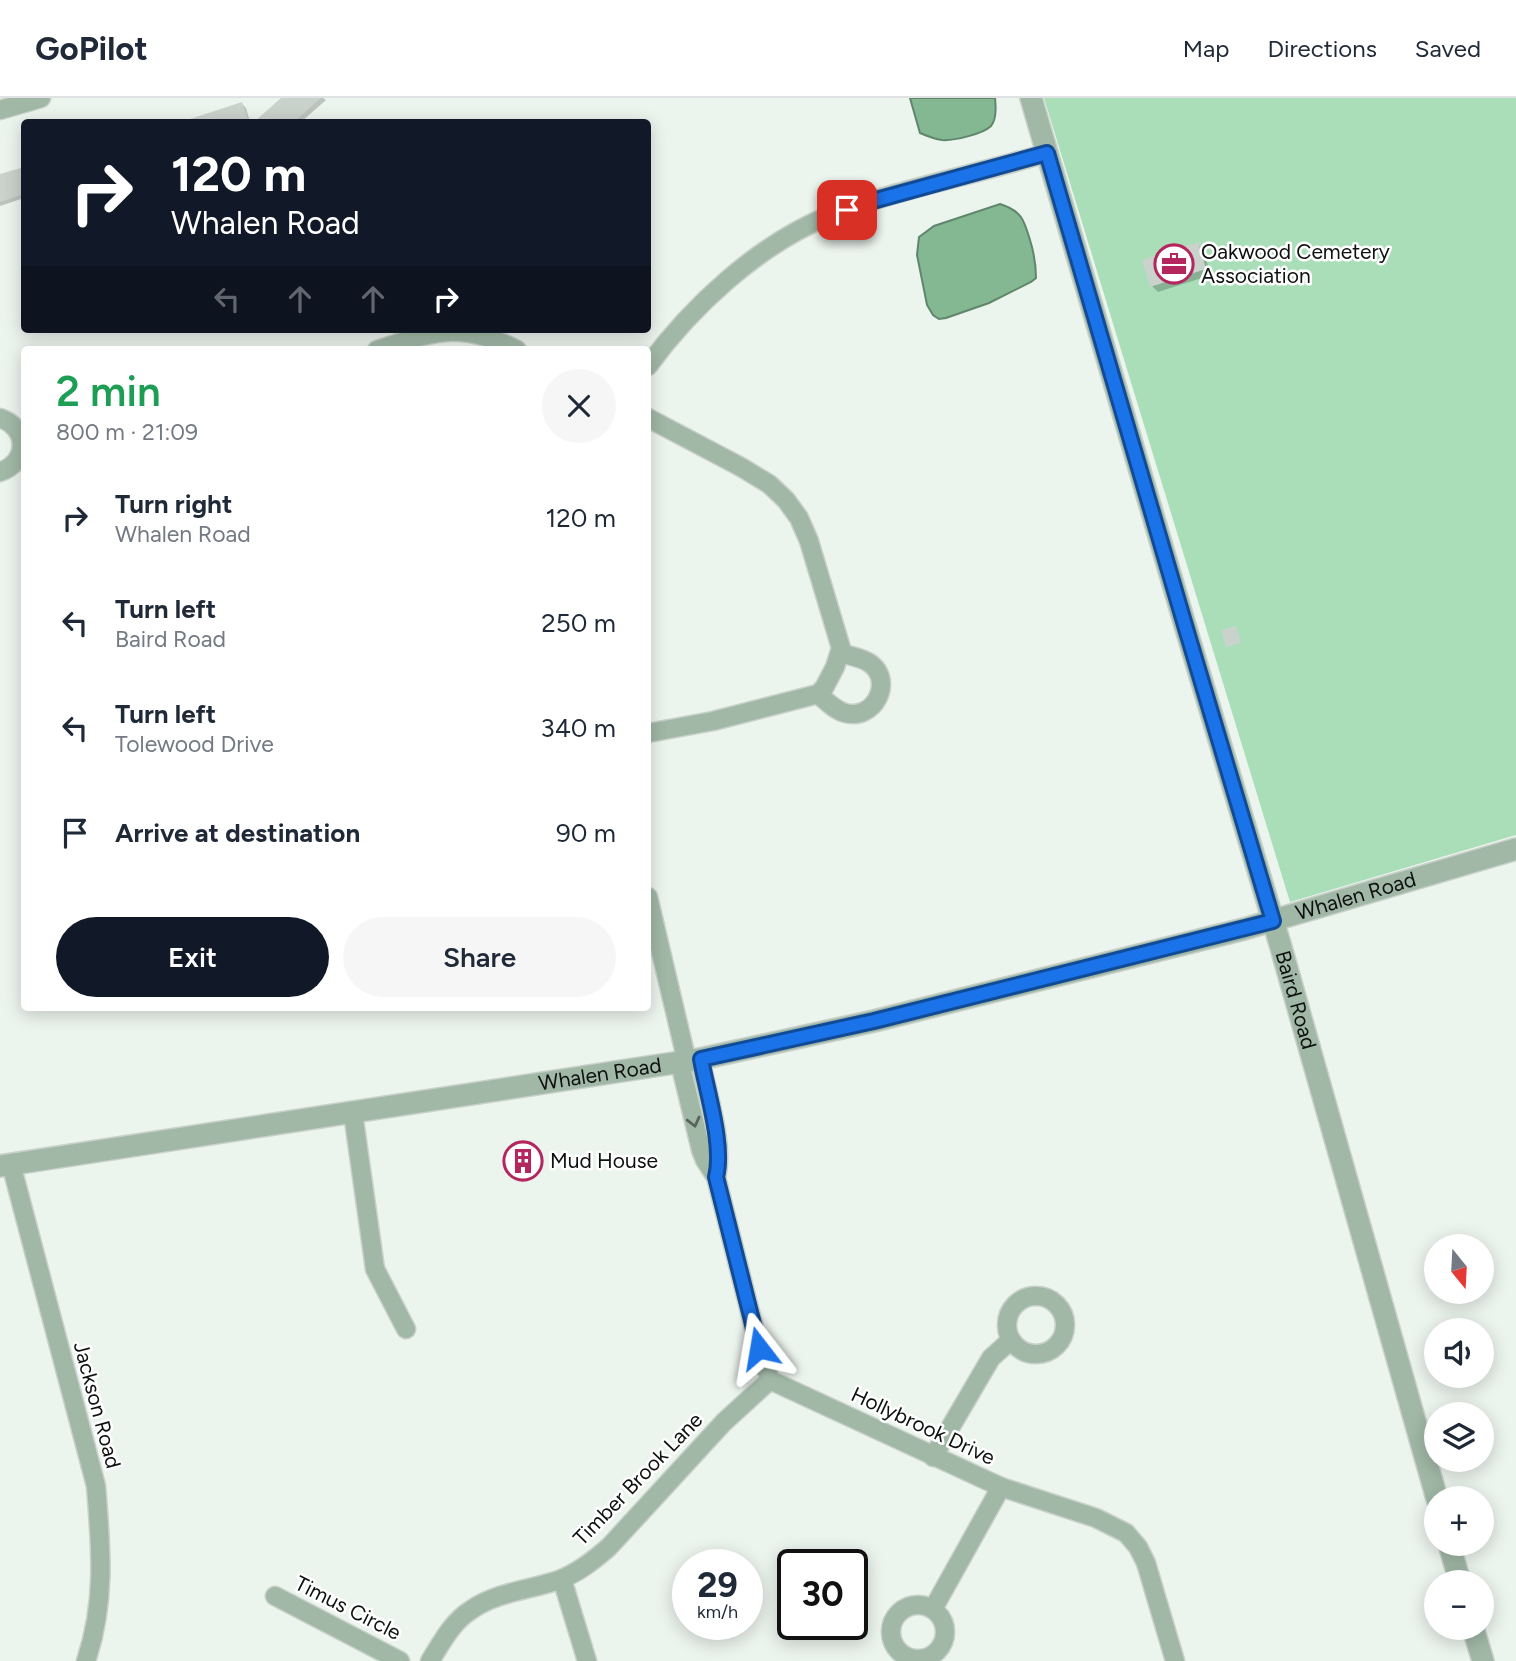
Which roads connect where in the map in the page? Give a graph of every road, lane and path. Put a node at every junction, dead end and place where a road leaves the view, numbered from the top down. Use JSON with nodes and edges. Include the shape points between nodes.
{"nodes":[{"id":1,"x":41,"y":98,"type":"edge"},
{"id":2,"x":1031,"y":98,"type":"edge"},
{"id":3,"x":0,"y":110,"type":"edge"},
{"id":4,"x":1047,"y":153,"type":"junction"},
{"id":5,"x":435,"y":333,"type":"edge"},
{"id":6,"x":470,"y":333,"type":"edge"},
{"id":7,"x":389,"y":346,"type":"edge"},
{"id":8,"x":509,"y":346,"type":"edge"},
{"id":9,"x":651,"y":362,"type":"edge"},
{"id":10,"x":0,"y":418,"type":"edge"},
{"id":11,"x":651,"y":420,"type":"edge"},
{"id":12,"x":21,"y":438,"type":"edge"},
{"id":13,"x":21,"y":452,"type":"edge"},
{"id":14,"x":13,"y":469,"type":"edge"},
{"id":15,"x":839,"y":653,"type":"junction"},
{"id":16,"x":818,"y":694,"type":"junction"},
{"id":17,"x":651,"y":732,"type":"edge"},
{"id":18,"x":1516,"y":849,"type":"edge"},
{"id":19,"x":651,"y":909,"type":"edge"},
{"id":20,"x":1273,"y":921,"type":"junction"},
{"id":21,"x":689,"y":1061,"type":"junction"},
{"id":22,"x":353,"y":1113,"type":"junction"},
{"id":23,"x":5,"y":1165,"type":"edge"},
{"id":24,"x":406,"y":1329,"type":"dead end"},
{"id":25,"x":1012,"y":1340,"type":"dead end"},
{"id":26,"x":770,"y":1380,"type":"junction"},
{"id":27,"x":933,"y":1457,"type":"junction"},
{"id":28,"x":1433,"y":1486,"type":"edge"},
{"id":29,"x":1001,"y":1487,"type":"junction"},
{"id":30,"x":562,"y":1579,"type":"junction"},
{"id":31,"x":275,"y":1596,"type":"dead end"},
{"id":32,"x":933,"y":1609,"type":"dead end"},
{"id":33,"x":1477,"y":1640,"type":"edge"},
{"id":34,"x":86,"y":1661,"type":"edge"},
{"id":35,"x":400,"y":1661,"type":"edge"},
{"id":36,"x":430,"y":1661,"type":"edge"},
{"id":37,"x":587,"y":1661,"type":"edge"},
{"id":38,"x":1175,"y":1661,"type":"edge"},
{"id":39,"x":1483,"y":1661,"type":"edge"}],
"edges":[{"from":1,"to":3,"type":"street"},
{"from":2,"to":4,"type":"street","name":"Baird Road"},
{"from":4,"to":9,"type":"street","via":[[869,202],[787,237],[707,299]]},
{"from":4,"to":20,"type":"street","name":"Baird Road"},
{"from":5,"to":7,"type":"street"},
{"from":6,"to":8,"type":"street"},
{"from":10,"to":12,"type":"street","via":[[15,426]]},
{"from":11,"to":15,"type":"street","via":[[741,467],[786,500],[809,541]]},
{"from":13,"to":14,"type":"street"},
{"from":15,"to":16,"type":"street"},
{"from":15,"to":16,"type":"street","via":[[862,659],[876,669],[881,685],[877,702],[863,712],[845,713]]},
{"from":16,"to":17,"type":"street"},
{"from":18,"to":20,"type":"street","name":"Whalen Road"},
{"from":19,"to":21,"type":"street"},
{"from":20,"to":21,"type":"street","name":"Whalen Road","via":[[874,1021]]},
{"from":20,"to":28,"type":"street","name":"Baird Road"},
{"from":21,"to":22,"type":"street","name":"Whalen Road"},
{"from":21,"to":26,"type":"street","via":[[718,1150],[716,1177]]},
{"from":22,"to":23,"type":"street","name":"Whalen Road"},
{"from":22,"to":24,"type":"street","via":[[375,1269]]},
{"from":23,"to":34,"type":"street","name":"Jackson Road","via":[[96,1486],[101,1589]]},
{"from":25,"to":27,"type":"street","via":[[991,1358]]},
{"from":26,"to":27,"type":"street","name":"Hollybrook Drive"},
{"from":26,"to":30,"type":"street","name":"Timber Brook Lane","via":[[724,1422],[609,1547]]},
{"from":27,"to":29,"type":"street","name":"Hollybrook Drive"},
{"from":29,"to":32,"type":"street"},
{"from":29,"to":38,"type":"street","name":"Hollybrook Drive","via":[[1096,1518],[1126,1533],[1146,1563]]},
{"from":30,"to":36,"type":"street","name":"Timber Brook Lane","via":[[472,1609],[456,1622]]},
{"from":30,"to":37,"type":"street"},
{"from":31,"to":35,"type":"street","name":"Timus Circle"},
{"from":33,"to":39,"type":"street"}]}
